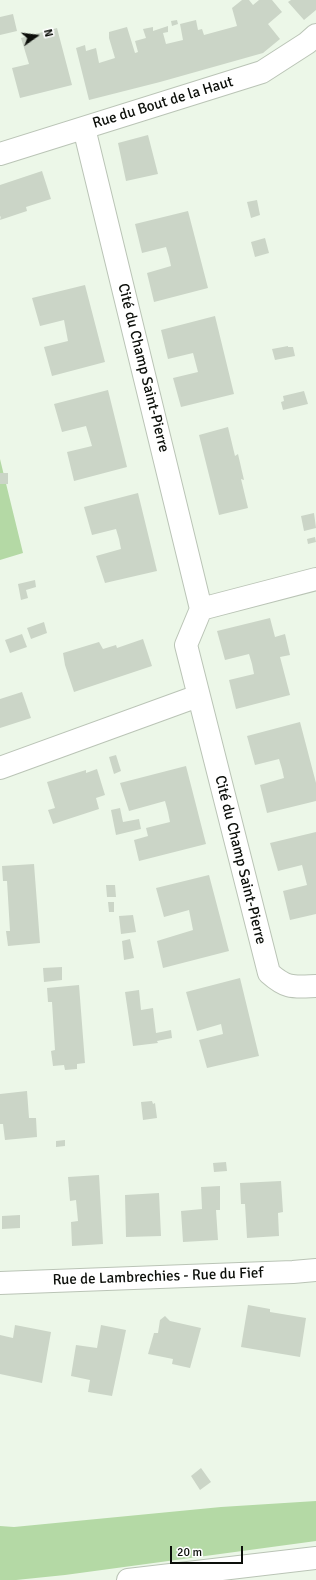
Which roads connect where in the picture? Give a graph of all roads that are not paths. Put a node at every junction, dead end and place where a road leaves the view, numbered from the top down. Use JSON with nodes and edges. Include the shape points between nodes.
{"nodes":[{"id":1,"x":316,"y":34,"type":"edge"},
{"id":2,"x":84,"y":128,"type":"junction"},
{"id":3,"x":0,"y":154,"type":"edge"},
{"id":4,"x":316,"y":579,"type":"edge"},
{"id":5,"x":201,"y":609,"type":"junction"},
{"id":6,"x":198,"y":696,"type":"junction"},
{"id":7,"x":0,"y":768,"type":"edge"},
{"id":8,"x":316,"y":986,"type":"edge"},
{"id":9,"x":316,"y":1270,"type":"edge"},
{"id":10,"x":0,"y":1283,"type":"edge"},
{"id":11,"x":316,"y":1558,"type":"edge"},
{"id":12,"x":128,"y":1580,"type":"edge"}],
"edges":[{"from":1,"to":2,"type":"street","name":"Rue du Bout de la Haut","via":[[307,43],[262,72]]},
{"from":2,"to":3,"type":"street","name":"Rue du Bout de la Haut"},
{"from":2,"to":5,"type":"street","name":"Cité du Champ Saint-Pierre"},
{"from":4,"to":5,"type":"street"},
{"from":5,"to":6,"type":"street","name":"Cité du Champ Saint-Pierre","via":[[186,645]]},
{"from":6,"to":7,"type":"street"},
{"from":6,"to":8,"type":"street","name":"Cité du Champ Saint-Pierre","via":[[269,973],[280,982],[294,987]]},
{"from":9,"to":10,"type":"street","name":"Rue de Lambrechies - Rue du Fief"},
{"from":11,"to":12,"type":"street"}]}
